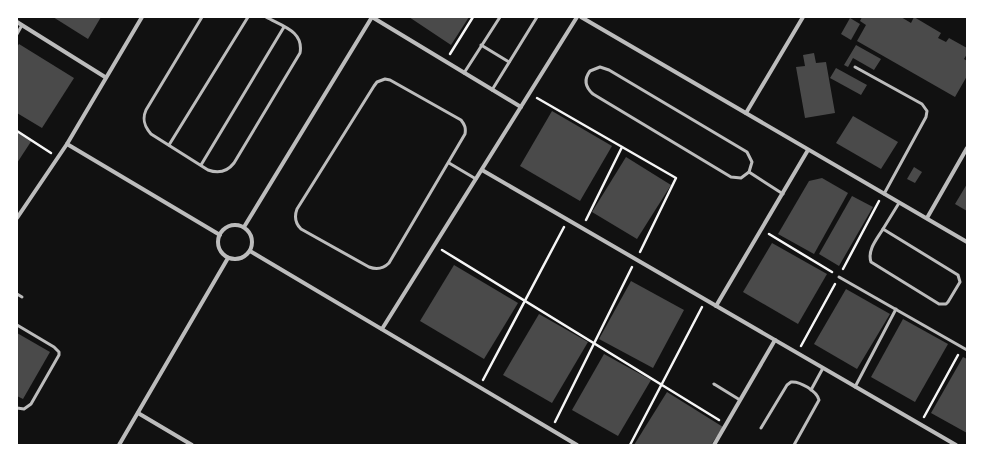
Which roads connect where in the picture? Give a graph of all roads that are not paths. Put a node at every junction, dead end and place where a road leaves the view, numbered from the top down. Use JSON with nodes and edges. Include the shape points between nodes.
{"nodes":[{"id":1,"x":142,"y":17,"type":"edge"},
{"id":2,"x":202,"y":17,"type":"edge"},
{"id":3,"x":248,"y":17,"type":"edge"},
{"id":4,"x":266,"y":17,"type":"edge"},
{"id":5,"x":372,"y":17,"type":"edge"},
{"id":6,"x":500,"y":17,"type":"edge"},
{"id":7,"x":537,"y":17,"type":"edge"},
{"id":8,"x":577,"y":17,"type":"edge"},
{"id":9,"x":581,"y":17,"type":"edge"},
{"id":10,"x":803,"y":17,"type":"edge"},
{"id":11,"x":17,"y":22,"type":"edge"},
{"id":12,"x":22,"y":25,"type":"junction"},
{"id":13,"x":284,"y":27,"type":"junction"},
{"id":14,"x":17,"y":34,"type":"edge"},
{"id":15,"x":481,"y":45,"type":"junction"},
{"id":16,"x":509,"y":62,"type":"junction"},
{"id":17,"x":855,"y":67,"type":"dead end"},
{"id":18,"x":464,"y":73,"type":"junction"},
{"id":19,"x":105,"y":77,"type":"junction"},
{"id":20,"x":492,"y":90,"type":"junction"},
{"id":21,"x":521,"y":107,"type":"junction"},
{"id":22,"x":746,"y":113,"type":"junction"},
{"id":23,"x":67,"y":144,"type":"junction"},
{"id":24,"x":169,"y":144,"type":"junction"},
{"id":25,"x":967,"y":148,"type":"edge"},
{"id":26,"x":808,"y":150,"type":"junction"},
{"id":27,"x":448,"y":163,"type":"junction"},
{"id":28,"x":201,"y":165,"type":"junction"},
{"id":29,"x":482,"y":170,"type":"junction"},
{"id":30,"x":749,"y":172,"type":"junction"},
{"id":31,"x":476,"y":179,"type":"junction"},
{"id":32,"x":783,"y":194,"type":"junction"},
{"id":33,"x":884,"y":194,"type":"junction"},
{"id":34,"x":899,"y":203,"type":"junction"},
{"id":35,"x":18,"y":216,"type":"edge"},
{"id":36,"x":927,"y":218,"type":"junction"},
{"id":37,"x":244,"y":227,"type":"junction"},
{"id":38,"x":883,"y":229,"type":"junction"},
{"id":39,"x":220,"y":235,"type":"junction"},
{"id":40,"x":967,"y":242,"type":"edge"},
{"id":41,"x":250,"y":251,"type":"junction"},
{"id":42,"x":228,"y":258,"type":"junction"},
{"id":43,"x":839,"y":277,"type":"road end"},
{"id":44,"x":17,"y":294,"type":"edge"},
{"id":45,"x":22,"y":297,"type":"dead end"},
{"id":46,"x":716,"y":306,"type":"junction"},
{"id":47,"x":896,"y":309,"type":"junction"},
{"id":48,"x":17,"y":325,"type":"edge"},
{"id":49,"x":382,"y":329,"type":"junction"},
{"id":50,"x":775,"y":340,"type":"junction"},
{"id":51,"x":967,"y":350,"type":"edge"},
{"id":52,"x":823,"y":368,"type":"junction"},
{"id":53,"x":714,"y":384,"type":"dead end"},
{"id":54,"x":855,"y":387,"type":"junction"},
{"id":55,"x":811,"y":390,"type":"junction"},
{"id":56,"x":740,"y":400,"type":"junction"},
{"id":57,"x":17,"y":408,"type":"edge"},
{"id":58,"x":138,"y":413,"type":"junction"},
{"id":59,"x":761,"y":428,"type":"dead end"},
{"id":60,"x":119,"y":445,"type":"edge"},
{"id":61,"x":192,"y":445,"type":"edge"},
{"id":62,"x":577,"y":445,"type":"edge"},
{"id":63,"x":714,"y":445,"type":"edge"},
{"id":64,"x":794,"y":445,"type":"edge"},
{"id":65,"x":956,"y":445,"type":"edge"}],
"edges":[{"from":1,"to":19,"type":"street"},
{"from":2,"to":24,"type":"lane","via":[[144,115],[145,125],[151,134]]},
{"from":3,"to":24,"type":"lane"},
{"from":4,"to":13,"type":"lane"},
{"from":5,"to":18,"type":"street"},
{"from":5,"to":37,"type":"street"},
{"from":6,"to":15,"type":"lane"},
{"from":7,"to":16,"type":"lane"},
{"from":8,"to":21,"type":"street"},
{"from":9,"to":22,"type":"street"},
{"from":10,"to":22,"type":"street"},
{"from":11,"to":12,"type":"street"},
{"from":12,"to":14,"type":"lane"},
{"from":12,"to":19,"type":"street"},
{"from":13,"to":28,"type":"lane"},
{"from":13,"to":28,"type":"lane","via":[[298,36],[300,53],[234,163],[227,170],[218,172]]},
{"from":15,"to":16,"type":"lane"},
{"from":15,"to":18,"type":"lane"},
{"from":16,"to":20,"type":"lane"},
{"from":17,"to":33,"type":"lane","via":[[922,104],[927,111]]},
{"from":18,"to":20,"type":"street"},
{"from":19,"to":23,"type":"street"},
{"from":20,"to":21,"type":"street"},
{"from":21,"to":29,"type":"street"},
{"from":22,"to":26,"type":"street"},
{"from":23,"to":35,"type":"street"},
{"from":23,"to":39,"type":"street"},
{"from":24,"to":28,"type":"lane"},
{"from":25,"to":36,"type":"street"},
{"from":26,"to":32,"type":"street"},
{"from":26,"to":33,"type":"street"},
{"from":27,"to":27,"type":"lane","via":[[465,134],[464,123],[390,80],[381,80],[374,86],[297,209],[296,222],[300,229],[369,267],[382,268],[389,263]]},
{"from":27,"to":31,"type":"lane"},
{"from":29,"to":31,"type":"street"},
{"from":29,"to":46,"type":"street"},
{"from":30,"to":30,"type":"lane","via":[[752,162],[747,152],[605,68],[600,67],[587,75],[586,86],[593,94],[731,177],[745,176]]},
{"from":30,"to":32,"type":"lane"},
{"from":31,"to":49,"type":"street"},
{"from":32,"to":46,"type":"street"},
{"from":33,"to":34,"type":"street"},
{"from":34,"to":36,"type":"street"},
{"from":34,"to":38,"type":"lane"},
{"from":36,"to":40,"type":"street"},
{"from":37,"to":39,"type":"street","via":[[235,225],[226,228]]},
{"from":37,"to":41,"type":"street","via":[[252,238]]},
{"from":38,"to":38,"type":"lane","via":[[871,250],[871,262],[939,304],[948,302],[960,282],[958,275]]},
{"from":39,"to":42,"type":"street","via":[[218,244],[221,252]]},
{"from":41,"to":42,"type":"street","via":[[236,260]]},
{"from":41,"to":49,"type":"street"},
{"from":42,"to":58,"type":"street"},
{"from":43,"to":47,"type":"lane"},
{"from":44,"to":45,"type":"lane"},
{"from":46,"to":50,"type":"street"},
{"from":47,"to":51,"type":"lane"},
{"from":47,"to":54,"type":"lane"},
{"from":48,"to":57,"type":"lane","via":[[57,349],[59,355],[31,404],[24,409]]},
{"from":49,"to":62,"type":"street"},
{"from":50,"to":52,"type":"street"},
{"from":50,"to":56,"type":"street"},
{"from":52,"to":54,"type":"street"},
{"from":52,"to":55,"type":"lane"},
{"from":53,"to":56,"type":"lane"},
{"from":54,"to":65,"type":"street"},
{"from":55,"to":59,"type":"lane","via":[[795,382],[789,383]]},
{"from":55,"to":64,"type":"lane","via":[[817,394],[819,400]]},
{"from":56,"to":63,"type":"street"},
{"from":58,"to":60,"type":"street"},
{"from":58,"to":61,"type":"street"}]}
